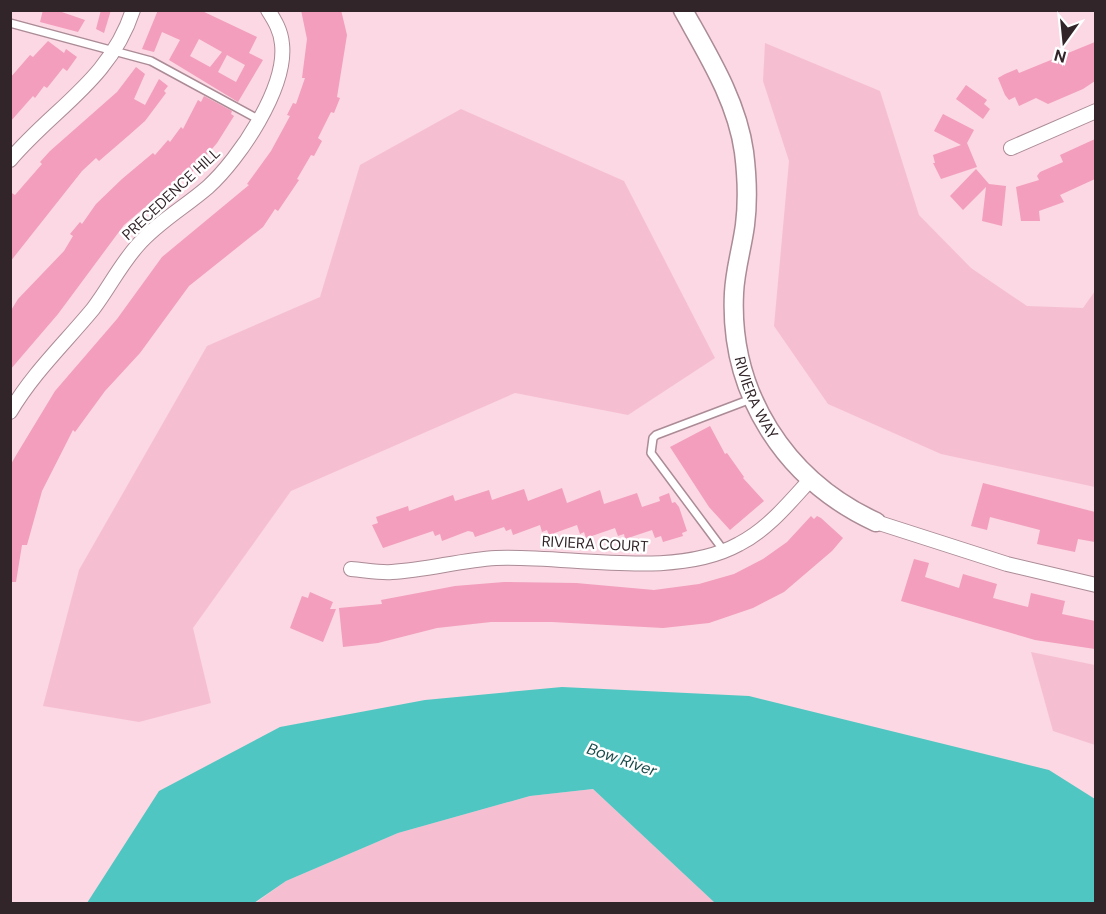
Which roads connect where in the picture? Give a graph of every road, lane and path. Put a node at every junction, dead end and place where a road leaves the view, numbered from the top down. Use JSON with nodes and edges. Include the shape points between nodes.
{"nodes":[{"id":1,"x":133,"y":10,"type":"edge"},
{"id":2,"x":268,"y":10,"type":"edge"},
{"id":3,"x":683,"y":10,"type":"edge"},
{"id":4,"x":10,"y":23,"type":"edge"},
{"id":5,"x":116,"y":51,"type":"junction"},
{"id":6,"x":1095,"y":111,"type":"edge"},
{"id":7,"x":258,"y":119,"type":"junction"},
{"id":8,"x":1011,"y":148,"type":"dead end"},
{"id":9,"x":10,"y":160,"type":"edge"},
{"id":10,"x":752,"y":399,"type":"junction"},
{"id":11,"x":10,"y":412,"type":"edge"},
{"id":12,"x":810,"y":480,"type":"junction"},
{"id":13,"x":876,"y":522,"type":"joint"},
{"id":14,"x":724,"y":551,"type":"junction"},
{"id":15,"x":351,"y":569,"type":"dead end"},
{"id":16,"x":1095,"y":585,"type":"edge"}],
"edges":[{"from":1,"to":5,"type":"street"},
{"from":2,"to":7,"type":"street","name":"PRECEDENCE HILL","via":[[278,26],[282,52],[274,86]]},
{"from":3,"to":10,"type":"street","name":"RIVIERA WAY","via":[[723,84],[744,151],[747,202],[734,317],[739,360]]},
{"from":4,"to":5,"type":"lane"},
{"from":5,"to":7,"type":"lane","via":[[162,65]]},
{"from":5,"to":9,"type":"street","via":[[98,75]]},
{"from":6,"to":8,"type":"street"},
{"from":7,"to":11,"type":"street","name":"PRECEDENCE HILL","via":[[218,176],[136,248]]},
{"from":10,"to":12,"type":"street","name":"RIVIERA WAY","via":[[772,437]]},
{"from":10,"to":14,"type":"lane","via":[[656,435],[651,446],[651,453]]},
{"from":12,"to":13,"type":"street","name":"RIVIERA WAY","via":[[835,500]]},
{"from":12,"to":14,"type":"street","name":"RIVIERA COURT","via":[[760,531]]},
{"from":13,"to":16,"type":"street","name":"RIVIERA WAY","via":[[1007,564]]},
{"from":14,"to":15,"type":"street","name":"RIVIERA COURT","via":[[688,562],[663,564],[518,558],[443,563],[395,572]]}]}
